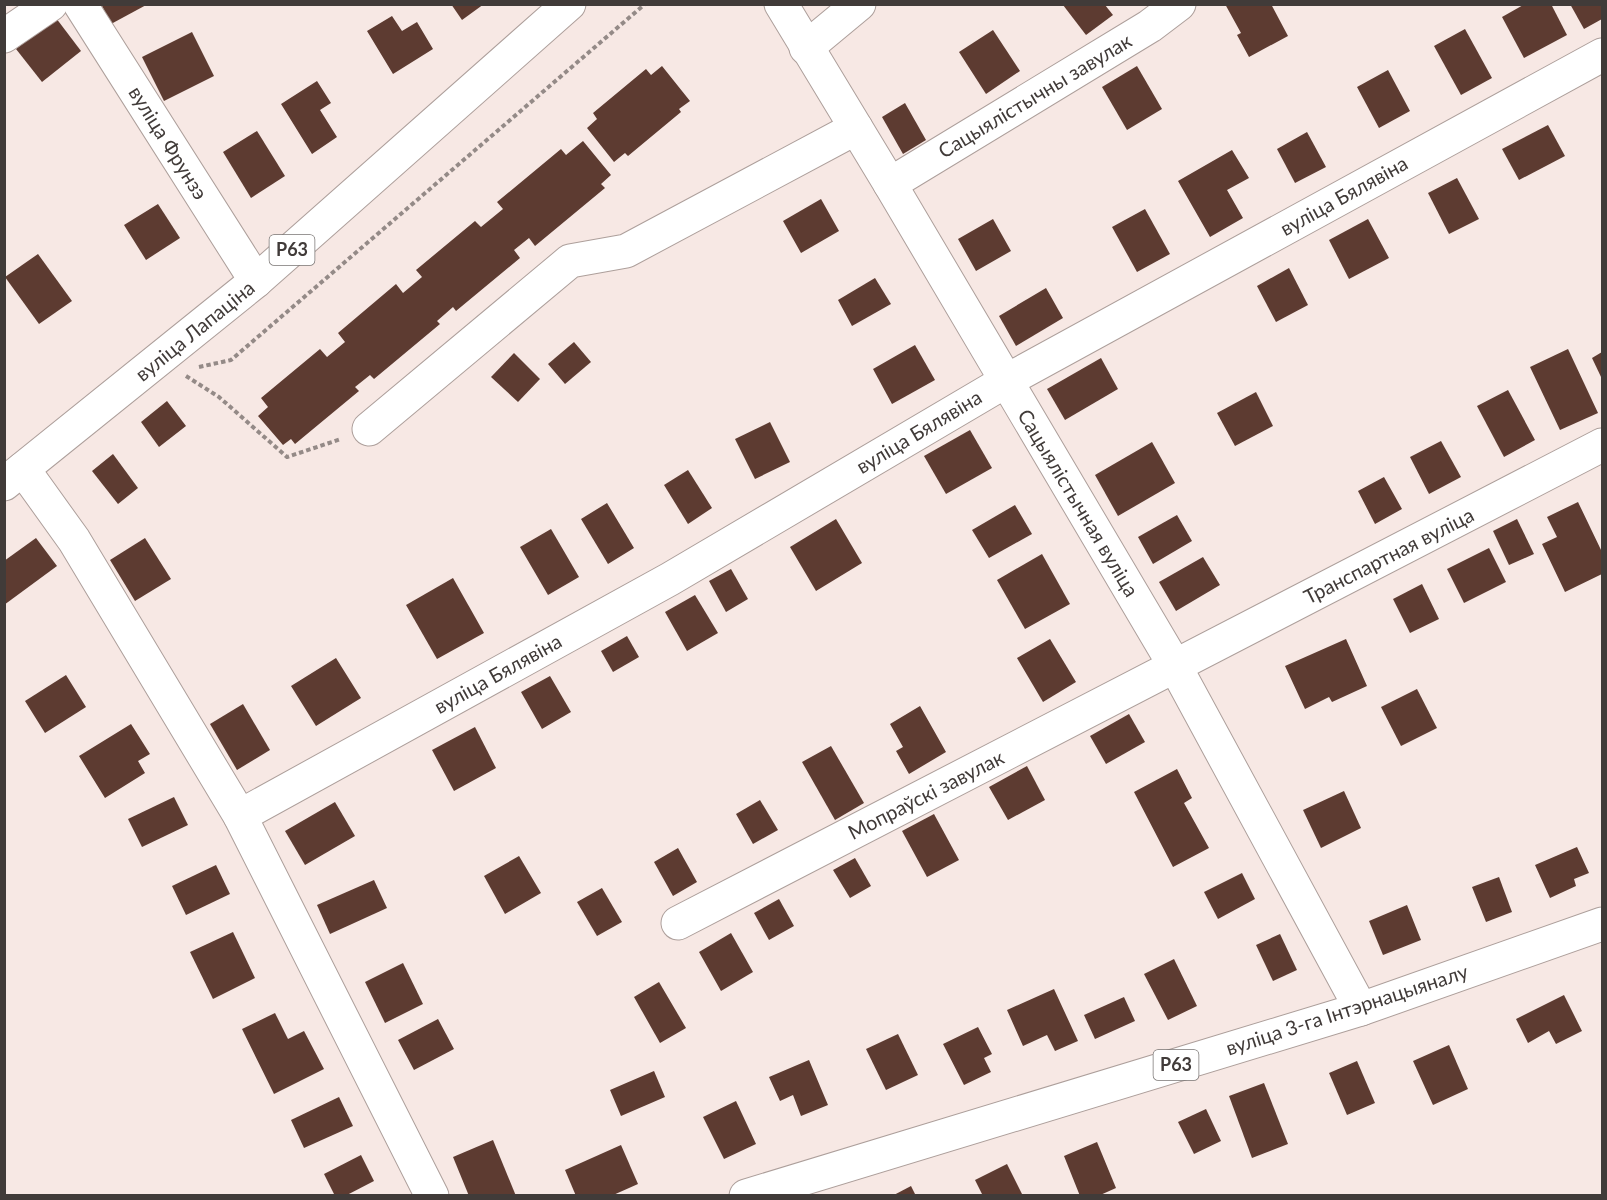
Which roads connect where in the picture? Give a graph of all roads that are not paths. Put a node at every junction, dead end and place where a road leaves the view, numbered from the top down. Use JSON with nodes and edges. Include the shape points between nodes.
{"nodes":[{"id":1,"x":51,"y":4,"type":"edge"},
{"id":2,"x":80,"y":4,"type":"edge"},
{"id":3,"x":569,"y":4,"type":"edge"},
{"id":4,"x":781,"y":4,"type":"edge"},
{"id":5,"x":859,"y":4,"type":"edge"},
{"id":6,"x":1179,"y":4,"type":"edge"},
{"id":7,"x":4,"y":36,"type":"edge"},
{"id":8,"x":806,"y":48,"type":"junction"},
{"id":9,"x":1602,"y":55,"type":"edge"},
{"id":10,"x":856,"y":128,"type":"junction"},
{"id":11,"x":890,"y":184,"type":"junction"},
{"id":12,"x":256,"y":281,"type":"junction"},
{"id":13,"x":1005,"y":381,"type":"junction"},
{"id":14,"x":369,"y":429,"type":"road end"},
{"id":15,"x":1602,"y":446,"type":"edge"},
{"id":16,"x":14,"y":477,"type":"edge"},
{"id":17,"x":1175,"y":666,"type":"junction"},
{"id":18,"x":240,"y":816,"type":"junction"},
{"id":19,"x":678,"y":923,"type":"dead end"},
{"id":20,"x":1602,"y":924,"type":"edge"},
{"id":21,"x":1361,"y":1009,"type":"junction"},
{"id":22,"x":432,"y":1196,"type":"edge"},
{"id":23,"x":746,"y":1196,"type":"edge"}],
"edges":[{"from":1,"to":7,"type":"street"},
{"from":2,"to":12,"type":"street","name":"вуліца Фрунзэ"},
{"from":3,"to":12,"type":"street","name":"вуліца Лапаціна","number":"Р63"},
{"from":4,"to":8,"type":"street","name":"Сацыялістычная вуліца"},
{"from":5,"to":8,"type":"street"},
{"from":6,"to":11,"type":"street","name":"Сацыялістычны завулак","via":[[1150,26]]},
{"from":8,"to":10,"type":"street","name":"Сацыялістычная вуліца"},
{"from":9,"to":13,"type":"street","name":"вуліца Бялявіна"},
{"from":10,"to":11,"type":"street","name":"Сацыялістычная вуліца"},
{"from":10,"to":14,"type":"street","via":[[626,250],[570,261]]},
{"from":11,"to":13,"type":"street","name":"Сацыялістычная вуліца"},
{"from":12,"to":16,"type":"street","name":"вуліца Лапаціна","number":"Р63"},
{"from":13,"to":17,"type":"street","name":"Сацыялістычная вуліца"},
{"from":13,"to":18,"type":"street","name":"вуліца Бялявіна","via":[[670,579]]},
{"from":15,"to":17,"type":"street","name":"Транспартная вуліца"},
{"from":16,"to":18,"type":"street","via":[[74,540]]},
{"from":17,"to":19,"type":"street","name":"Мопраўскі завулак"},
{"from":17,"to":21,"type":"street","name":"Сацыялістычная вуліца"},
{"from":18,"to":22,"type":"street"},
{"from":20,"to":21,"type":"street","name":"вуліца 3-га Інтэрнацыяналу","number":"Р63"},
{"from":21,"to":23,"type":"street","name":"вуліца 3-га Інтэрнацыяналу","number":"Р63"}]}
